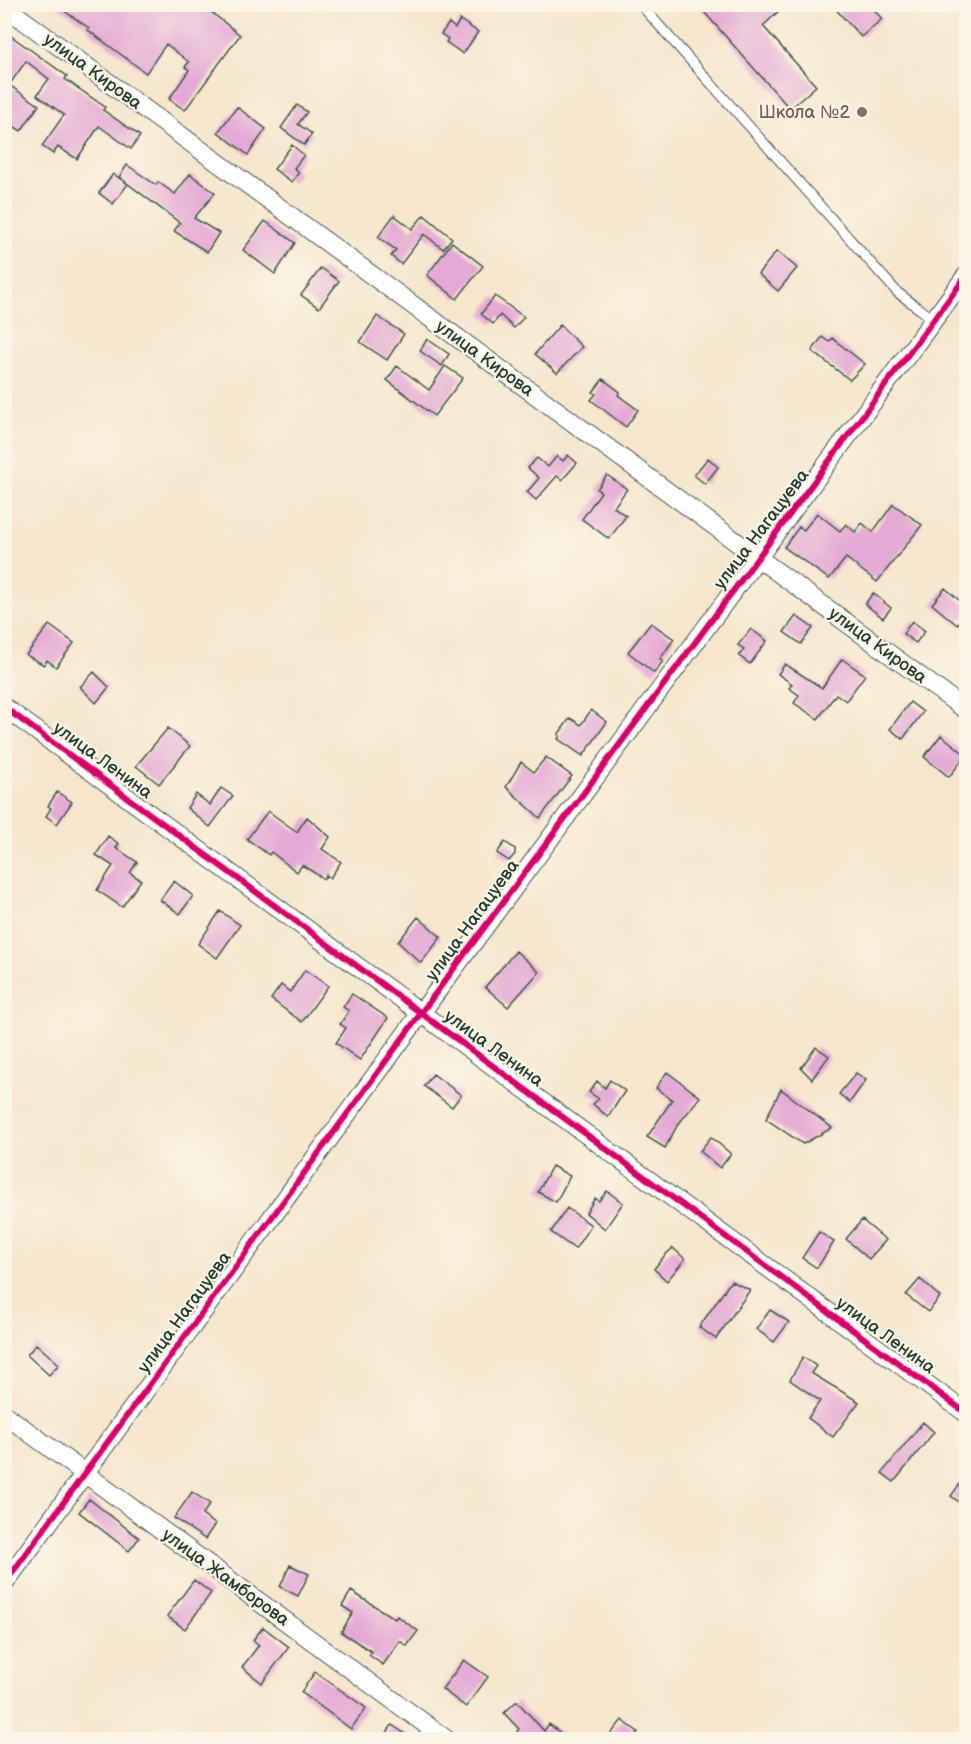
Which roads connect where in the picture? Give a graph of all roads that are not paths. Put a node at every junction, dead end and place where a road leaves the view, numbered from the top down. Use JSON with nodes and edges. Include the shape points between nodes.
{"nodes":[{"id":1,"x":640,"y":4,"type":"edge"},
{"id":2,"x":4,"y":6,"type":"edge"},
{"id":3,"x":966,"y":276,"type":"edge"},
{"id":4,"x":934,"y":320,"type":"junction"},
{"id":5,"x":758,"y":558,"type":"junction"},
{"id":6,"x":4,"y":707,"type":"edge"},
{"id":7,"x":966,"y":710,"type":"edge"},
{"id":8,"x":421,"y":1013,"type":"junction"},
{"id":9,"x":966,"y":1413,"type":"edge"},
{"id":10,"x":4,"y":1414,"type":"edge"},
{"id":11,"x":85,"y":1473,"type":"junction"},
{"id":12,"x":4,"y":1584,"type":"edge"},
{"id":13,"x":447,"y":1740,"type":"edge"}],
"edges":[{"from":1,"to":4,"type":"lane","via":[[897,292]]},
{"from":2,"to":5,"type":"street","name":"улица Кирова"},
{"from":3,"to":4,"type":"street","name":"улица Нагацуева"},
{"from":4,"to":5,"type":"street","name":"улица Нагацуева"},
{"from":5,"to":7,"type":"street","name":"улица Кирова"},
{"from":5,"to":8,"type":"street","name":"улица Нагацуева"},
{"from":6,"to":8,"type":"street","name":"улица Ленина"},
{"from":8,"to":9,"type":"street","name":"улица Ленина"},
{"from":8,"to":11,"type":"street","name":"улица Нагацуева"},
{"from":10,"to":11,"type":"street","name":"улица Жамборова"},
{"from":11,"to":12,"type":"street","name":"улица Нагацуева"},
{"from":11,"to":13,"type":"street","name":"улица Жамборова"}]}
